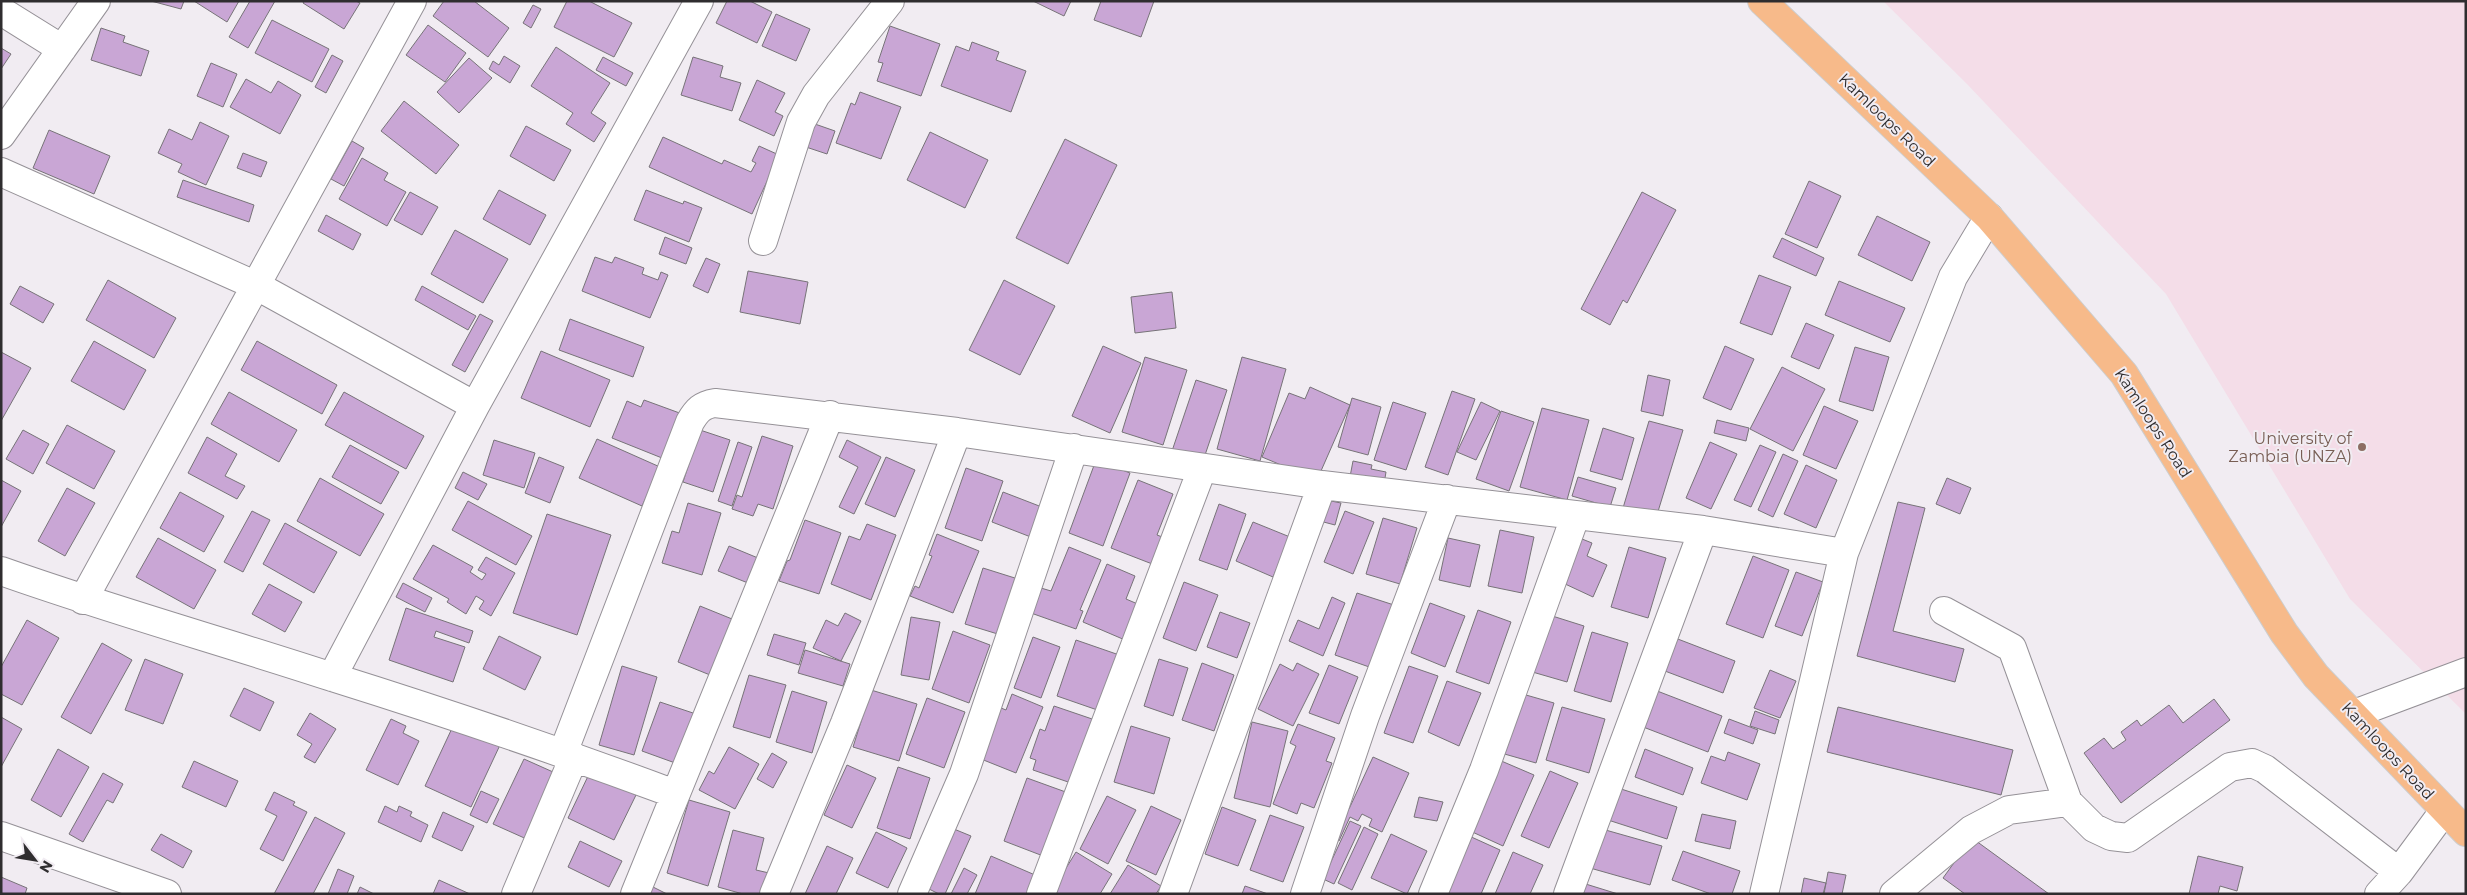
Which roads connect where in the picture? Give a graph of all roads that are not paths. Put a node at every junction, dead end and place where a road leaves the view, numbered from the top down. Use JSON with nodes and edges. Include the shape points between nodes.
{"nodes":[{"id":1,"x":96,"y":1,"type":"edge"},
{"id":2,"x":412,"y":1,"type":"edge"},
{"id":3,"x":699,"y":1,"type":"edge"},
{"id":4,"x":890,"y":1,"type":"edge"},
{"id":5,"x":1762,"y":1,"type":"edge"},
{"id":6,"x":1,"y":11,"type":"edge"},
{"id":7,"x":62,"y":49,"type":"junction"},
{"id":8,"x":1,"y":135,"type":"edge"},
{"id":9,"x":1,"y":172,"type":"edge"},
{"id":10,"x":1989,"y":217,"type":"junction"},
{"id":11,"x":763,"y":240,"type":"dead end"},
{"id":12,"x":257,"y":286,"type":"junction"},
{"id":13,"x":475,"y":406,"type":"junction"},
{"id":14,"x":830,"y":415,"type":"junction"},
{"id":15,"x":957,"y":432,"type":"junction"},
{"id":16,"x":1074,"y":448,"type":"junction"},
{"id":17,"x":1202,"y":469,"type":"junction"},
{"id":18,"x":1322,"y":485,"type":"junction"},
{"id":19,"x":1447,"y":499,"type":"junction"},
{"id":20,"x":1575,"y":516,"type":"junction"},
{"id":21,"x":1703,"y":530,"type":"junction"},
{"id":22,"x":1844,"y":553,"type":"junction"},
{"id":23,"x":1,"y":571,"type":"edge"},
{"id":24,"x":83,"y":600,"type":"junction"},
{"id":25,"x":1944,"y":611,"type":"dead end"},
{"id":26,"x":2466,"y":672,"type":"edge"},
{"id":27,"x":332,"y":676,"type":"junction"},
{"id":28,"x":2354,"y":714,"type":"junction"},
{"id":29,"x":568,"y":755,"type":"junction"},
{"id":30,"x":675,"y":794,"type":"junction"},
{"id":31,"x":2068,"y":802,"type":"junction"},
{"id":32,"x":2444,"y":811,"type":"junction"},
{"id":33,"x":2466,"y":832,"type":"edge"},
{"id":34,"x":1,"y":836,"type":"edge"},
{"id":35,"x":2399,"y":872,"type":"junction"},
{"id":36,"x":120,"y":886,"type":"edge"},
{"id":37,"x":167,"y":894,"type":"edge"},
{"id":38,"x":516,"y":894,"type":"edge"},
{"id":39,"x":635,"y":894,"type":"edge"},
{"id":40,"x":774,"y":894,"type":"edge"},
{"id":41,"x":912,"y":894,"type":"edge"},
{"id":42,"x":1041,"y":894,"type":"edge"},
{"id":43,"x":1173,"y":894,"type":"edge"},
{"id":44,"x":1304,"y":894,"type":"edge"},
{"id":45,"x":1433,"y":894,"type":"edge"},
{"id":46,"x":1568,"y":894,"type":"edge"},
{"id":47,"x":1764,"y":894,"type":"edge"},
{"id":48,"x":1894,"y":894,"type":"edge"},
{"id":49,"x":2379,"y":894,"type":"edge"}],
"edges":[{"from":1,"to":7,"type":"street"},
{"from":2,"to":12,"type":"street"},
{"from":3,"to":13,"type":"street"},
{"from":4,"to":11,"type":"street","via":[[816,95],[801,122]]},
{"from":5,"to":10,"type":"main road","name":"Kamloops Road"},
{"from":6,"to":7,"type":"street"},
{"from":7,"to":8,"type":"street"},
{"from":9,"to":12,"type":"street"},
{"from":10,"to":22,"type":"street","via":[[1953,277]]},
{"from":10,"to":28,"type":"main road","name":"Kamloops Road","via":[[2124,374],[2284,633],[2316,676]]},
{"from":12,"to":13,"type":"street"},
{"from":12,"to":24,"type":"street"},
{"from":13,"to":27,"type":"street"},
{"from":14,"to":15,"type":"street"},
{"from":14,"to":29,"type":"street","via":[[715,403],[704,405],[696,412]]},
{"from":14,"to":30,"type":"street"},
{"from":15,"to":16,"type":"street"},
{"from":15,"to":40,"type":"street","via":[[845,723]]},
{"from":16,"to":17,"type":"street"},
{"from":16,"to":41,"type":"street","via":[[964,774]]},
{"from":17,"to":18,"type":"street"},
{"from":17,"to":42,"type":"street"},
{"from":18,"to":19,"type":"street"},
{"from":18,"to":43,"type":"street"},
{"from":19,"to":20,"type":"street"},
{"from":19,"to":44,"type":"street","via":[[1365,716]]},
{"from":20,"to":21,"type":"street"},
{"from":20,"to":45,"type":"street","via":[[1484,770]]},
{"from":21,"to":22,"type":"street"},
{"from":21,"to":46,"type":"street"},
{"from":22,"to":47,"type":"street"},
{"from":23,"to":24,"type":"street"},
{"from":24,"to":27,"type":"street"},
{"from":25,"to":31,"type":"street","via":[[2012,648]]},
{"from":26,"to":28,"type":"street"},
{"from":27,"to":29,"type":"street"},
{"from":28,"to":32,"type":"main road","name":"Kamloops Road"},
{"from":29,"to":30,"type":"street"},
{"from":29,"to":38,"type":"street"},
{"from":30,"to":39,"type":"street"},
{"from":31,"to":35,"type":"street","via":[[2094,828],[2112,836],[2128,838],[2230,767],[2252,764],[2264,769]]},
{"from":31,"to":48,"type":"street","via":[[2009,810],[1971,830]]},
{"from":32,"to":33,"type":"main road","name":"Kamloops Road"},
{"from":32,"to":35,"type":"street"},
{"from":34,"to":36,"type":"street"},
{"from":35,"to":49,"type":"street"},
{"from":36,"to":37,"type":"street"}]}
